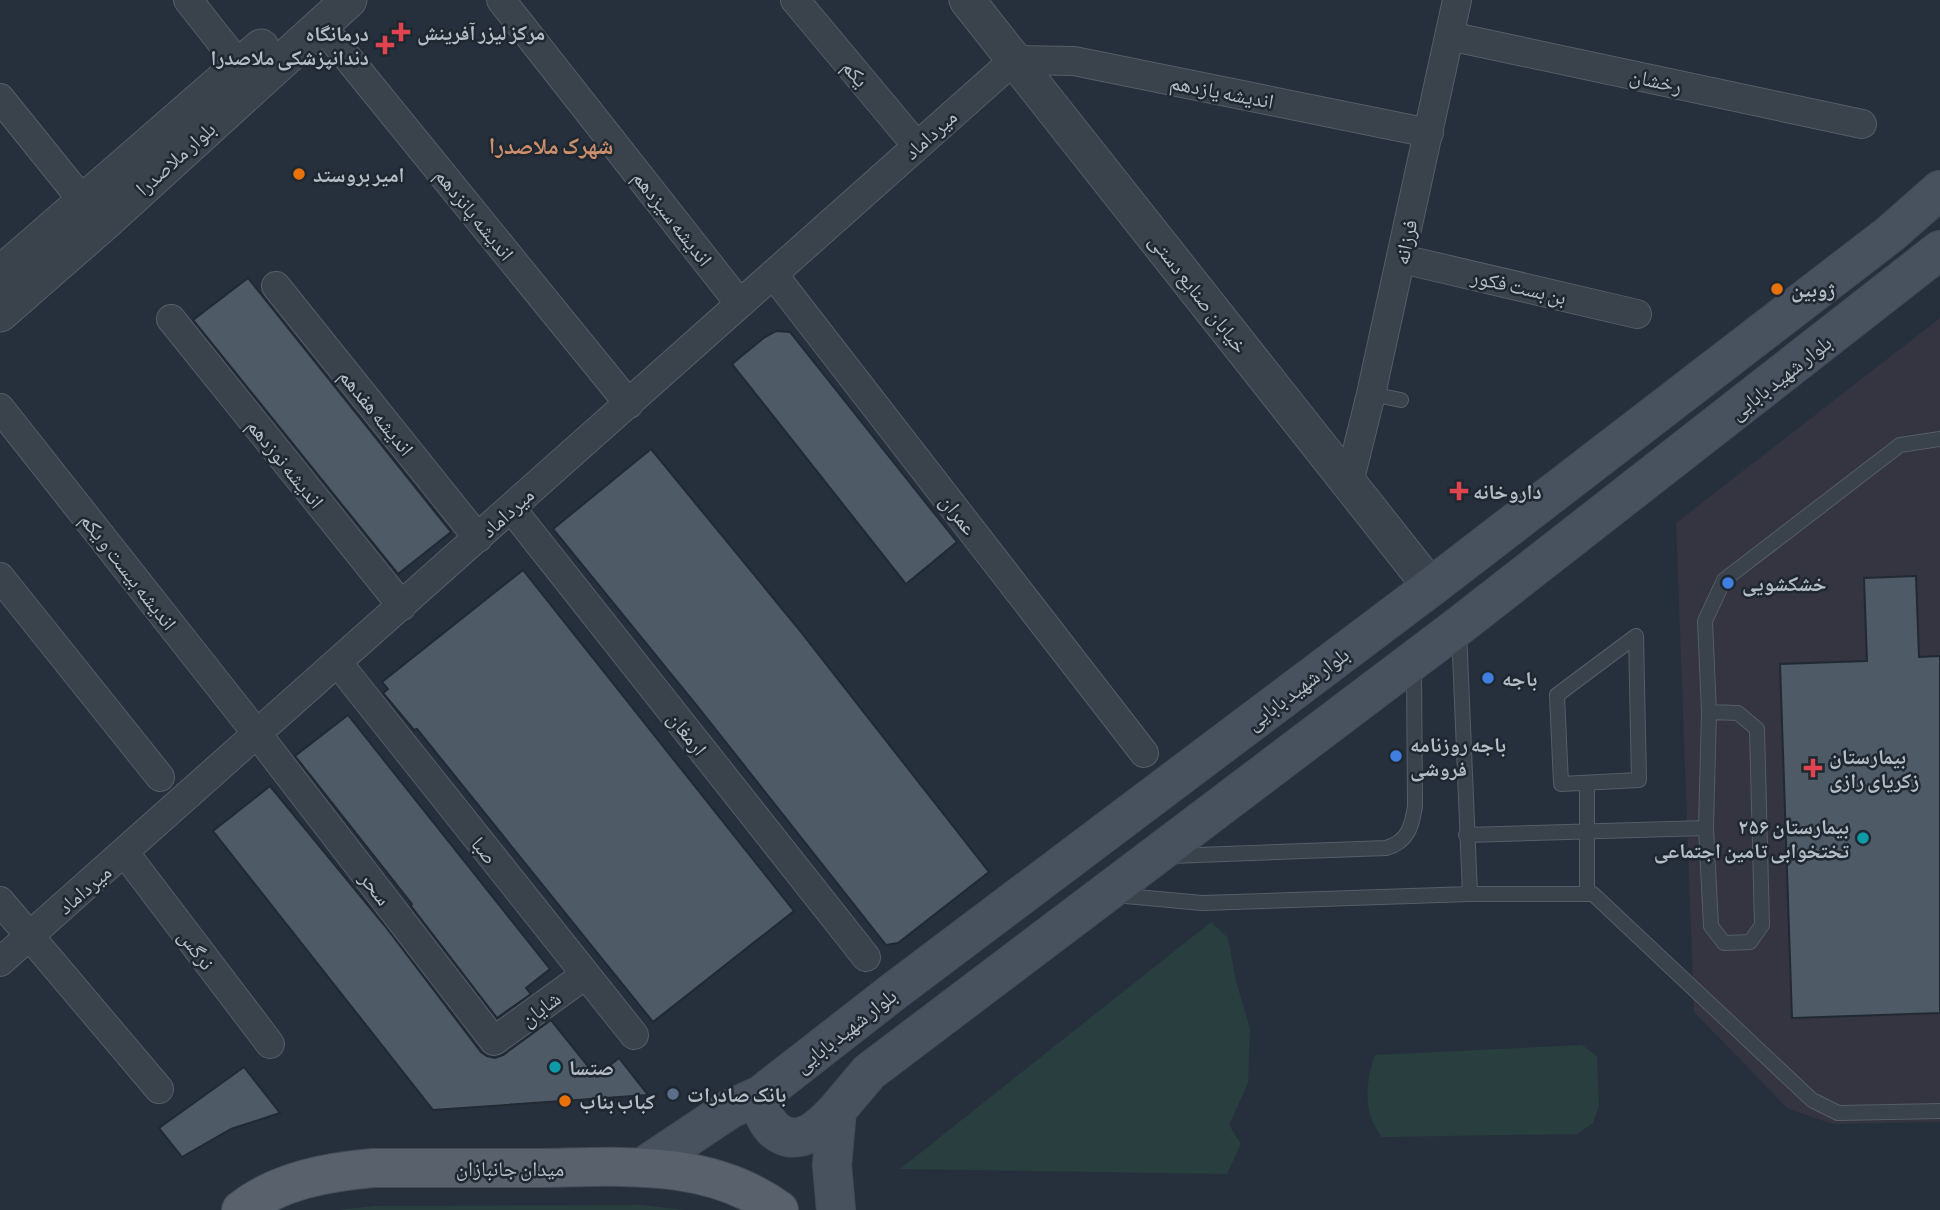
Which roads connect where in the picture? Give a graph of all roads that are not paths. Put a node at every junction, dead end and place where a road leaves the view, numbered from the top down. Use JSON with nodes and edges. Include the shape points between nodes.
{"nodes":[{"id":1,"x":188,"y":0,"type":"edge"},
{"id":2,"x":349,"y":0,"type":"edge"},
{"id":3,"x":502,"y":0,"type":"edge"},
{"id":4,"x":795,"y":0,"type":"edge"},
{"id":5,"x":967,"y":0,"type":"edge"},
{"id":6,"x":1457,"y":0,"type":"edge"},
{"id":7,"x":317,"y":13,"type":"edge"},
{"id":8,"x":1449,"y":36,"type":"junction"},
{"id":9,"x":1014,"y":60,"type":"junction"},
{"id":10,"x":240,"y":66,"type":"junction"},
{"id":11,"x":0,"y":98,"type":"edge"},
{"id":12,"x":1862,"y":124,"type":"dead end"},
{"id":13,"x":1429,"y":133,"type":"junction"},
{"id":14,"x":917,"y":146,"type":"junction"},
{"id":15,"x":1940,"y":190,"type":"edge"},
{"id":16,"x":93,"y":213,"type":"junction"},
{"id":17,"x":1940,"y":250,"type":"edge"},
{"id":18,"x":1402,"y":258,"type":"junction"},
{"id":19,"x":0,"y":274,"type":"edge"},
{"id":20,"x":773,"y":274,"type":"junction"},
{"id":21,"x":276,"y":286,"type":"dead end"},
{"id":22,"x":740,"y":304,"type":"junction"},
{"id":23,"x":0,"y":314,"type":"edge"},
{"id":24,"x":1637,"y":314,"type":"dead end"},
{"id":25,"x":171,"y":319,"type":"dead end"},
{"id":26,"x":1371,"y":394,"type":"junction"},
{"id":27,"x":1401,"y":400,"type":"dead end"},
{"id":28,"x":628,"y":404,"type":"junction"},
{"id":29,"x":0,"y":408,"type":"edge"},
{"id":30,"x":1940,"y":439,"type":"edge"},
{"id":31,"x":1349,"y":483,"type":"junction"},
{"id":32,"x":511,"y":508,"type":"junction"},
{"id":33,"x":478,"y":538,"type":"junction"},
{"id":34,"x":0,"y":577,"type":"edge"},
{"id":35,"x":1431,"y":587,"type":"junction"},
{"id":36,"x":402,"y":606,"type":"junction"},
{"id":37,"x":1459,"y":626,"type":"junction"},
{"id":38,"x":1414,"y":660,"type":"junction"},
{"id":39,"x":338,"y":663,"type":"junction"},
{"id":40,"x":1709,"y":712,"type":"junction"},
{"id":41,"x":258,"y":735,"type":"junction"},
{"id":42,"x":1144,"y":753,"type":"dead end"},
{"id":43,"x":160,"y":777,"type":"dead end"},
{"id":44,"x":1587,"y":783,"type":"junction"},
{"id":45,"x":1706,"y":828,"type":"junction"},
{"id":46,"x":1588,"y":832,"type":"junction"},
{"id":47,"x":1466,"y":835,"type":"junction"},
{"id":48,"x":125,"y":853,"type":"junction"},
{"id":49,"x":1152,"y":857,"type":"junction"},
{"id":50,"x":1103,"y":894,"type":"junction"},
{"id":51,"x":1470,"y":894,"type":"junction"},
{"id":52,"x":1587,"y":894,"type":"junction"},
{"id":53,"x":0,"y":901,"type":"edge"},
{"id":54,"x":29,"y":936,"type":"junction"},
{"id":55,"x":866,"y":957,"type":"dead end"},
{"id":56,"x":0,"y":962,"type":"edge"},
{"id":57,"x":585,"y":975,"type":"junction"},
{"id":58,"x":634,"y":1035,"type":"dead end"},
{"id":59,"x":494,"y":1041,"type":"joint"},
{"id":60,"x":270,"y":1044,"type":"dead end"},
{"id":61,"x":159,"y":1089,"type":"dead end"},
{"id":62,"x":761,"y":1096,"type":"junction"},
{"id":63,"x":837,"y":1110,"type":"junction"},
{"id":64,"x":1940,"y":1111,"type":"edge"},
{"id":65,"x":643,"y":1167,"type":"junction"},
{"id":66,"x":240,"y":1210,"type":"edge"},
{"id":67,"x":779,"y":1210,"type":"edge"},
{"id":68,"x":836,"y":1210,"type":"edge"}],
"edges":[{"from":1,"to":10,"type":"street"},
{"from":2,"to":7,"type":"street","name":"بلوار ملاصدرا"},
{"from":3,"to":22,"type":"street","name":"اندیشه سیزدهم"},
{"from":4,"to":14,"type":"street","name":"یکم"},
{"from":5,"to":9,"type":"street","name":"خیابان صنایع دستی"},
{"from":6,"to":8,"type":"street","name":"فرزانه"},
{"from":7,"to":10,"type":"street","name":"بلوار ملاصدرا"},
{"from":7,"to":16,"type":"street","name":"بلوار ملاصدرا"},
{"from":7,"to":28,"type":"street","name":"اندیشه پانزدهم"},
{"from":8,"to":12,"type":"street","name":"رخشان"},
{"from":8,"to":13,"type":"street","name":"فرزانه"},
{"from":9,"to":13,"type":"street","name":"اندیشه یازدهم","via":[[1074,61]]},
{"from":9,"to":14,"type":"street","name":"میرداماد"},
{"from":9,"to":31,"type":"street","name":"خیابان صنایع دستی"},
{"from":10,"to":16,"type":"street","name":"بلوار ملاصدرا"},
{"from":11,"to":16,"type":"street"},
{"from":13,"to":18,"type":"street","name":"فرزانه"},
{"from":14,"to":20,"type":"street","name":"میرداماد"},
{"from":15,"to":35,"type":"main road","name":"بلوار شهید بابایی","via":[[1890,234]]},
{"from":16,"to":19,"type":"street","name":"بلوار ملاصدرا"},
{"from":16,"to":23,"type":"street","name":"بلوار ملاصدرا"},
{"from":17,"to":37,"type":"main road","name":"بلوار شهید بابایی"},
{"from":18,"to":24,"type":"street","name":"بن بست فكور"},
{"from":18,"to":26,"type":"street","name":"فرزانه"},
{"from":20,"to":22,"type":"street","name":"میرداماد"},
{"from":20,"to":42,"type":"street","name":"عمران"},
{"from":21,"to":33,"type":"street","name":"اندیشه هفدهم"},
{"from":22,"to":28,"type":"street","name":"میرداماد"},
{"from":25,"to":36,"type":"street","name":"اندیشه نوزدهم"},
{"from":26,"to":27,"type":"lane"},
{"from":26,"to":31,"type":"street","name":"فرزانه"},
{"from":28,"to":32,"type":"street","name":"میرداماد"},
{"from":29,"to":41,"type":"street","name":"اندیشه بیست و یکم"},
{"from":30,"to":40,"type":"lane","via":[[1900,445],[1724,580],[1705,621]]},
{"from":31,"to":35,"type":"street","name":"خیابان صنایع دستی"},
{"from":32,"to":33,"type":"street","name":"میرداماد"},
{"from":32,"to":55,"type":"street","name":"ارمغان"},
{"from":33,"to":36,"type":"street","name":"میرداماد"},
{"from":34,"to":43,"type":"street"},
{"from":35,"to":62,"type":"main road","name":"بلوار شهید بابایی"},
{"from":36,"to":39,"type":"street","name":"میرداماد"},
{"from":37,"to":38,"type":"main road","name":"بلوار شهید بابایی"},
{"from":37,"to":47,"type":"lane"},
{"from":38,"to":49,"type":"main road","name":"بلوار شهید بابایی"},
{"from":38,"to":49,"type":"lane","via":[[1415,806],[1406,837],[1386,848]]},
{"from":39,"to":41,"type":"street","name":"میرداماد"},
{"from":39,"to":57,"type":"street","name":"صبا"},
{"from":40,"to":45,"type":"lane"},
{"from":40,"to":45,"type":"lane","via":[[1738,713],[1757,729],[1762,925],[1750,942],[1724,943],[1711,926]]},
{"from":41,"to":48,"type":"street","name":"میرداماد"},
{"from":41,"to":59,"type":"street","name":"سحر"},
{"from":44,"to":44,"type":"lane","via":[[1561,784],[1557,695],[1636,636],[1639,780]]},
{"from":44,"to":46,"type":"lane"},
{"from":45,"to":46,"type":"lane"},
{"from":46,"to":47,"type":"lane"},
{"from":46,"to":52,"type":"lane"},
{"from":47,"to":51,"type":"lane"},
{"from":48,"to":54,"type":"street","name":"میرداماد"},
{"from":48,"to":60,"type":"street","name":"نرگس"},
{"from":49,"to":50,"type":"main road","name":"بلوار شهید بابایی"},
{"from":50,"to":51,"type":"lane","via":[[1202,903]]},
{"from":50,"to":63,"type":"main road","name":"بلوار شهید بابایی","via":[[869,1072]]},
{"from":51,"to":52,"type":"lane"},
{"from":52,"to":64,"type":"lane","via":[[1593,894],[1812,1100],[1838,1113]]},
{"from":53,"to":54,"type":"street"},
{"from":54,"to":56,"type":"street","name":"میرداماد"},
{"from":54,"to":61,"type":"street"},
{"from":57,"to":58,"type":"street","name":"صبا"},
{"from":57,"to":59,"type":"street","name":"شایان"},
{"from":62,"to":63,"type":"main road","name":"بلوار شهید بابایی","via":[[767,1123],[791,1138],[817,1129]]},
{"from":62,"to":65,"type":"main road","name":"بلوار شهید بابایی","via":[[730,1109]]},
{"from":63,"to":68,"type":"main road","via":[[832,1165]]},
{"from":65,"to":66,"type":"main road","name":"میدان جانبازان","via":[[340,1171],[275,1190]]},
{"from":65,"to":67,"type":"main road","name":"میدان جانبازان","via":[[708,1176]]}]}
